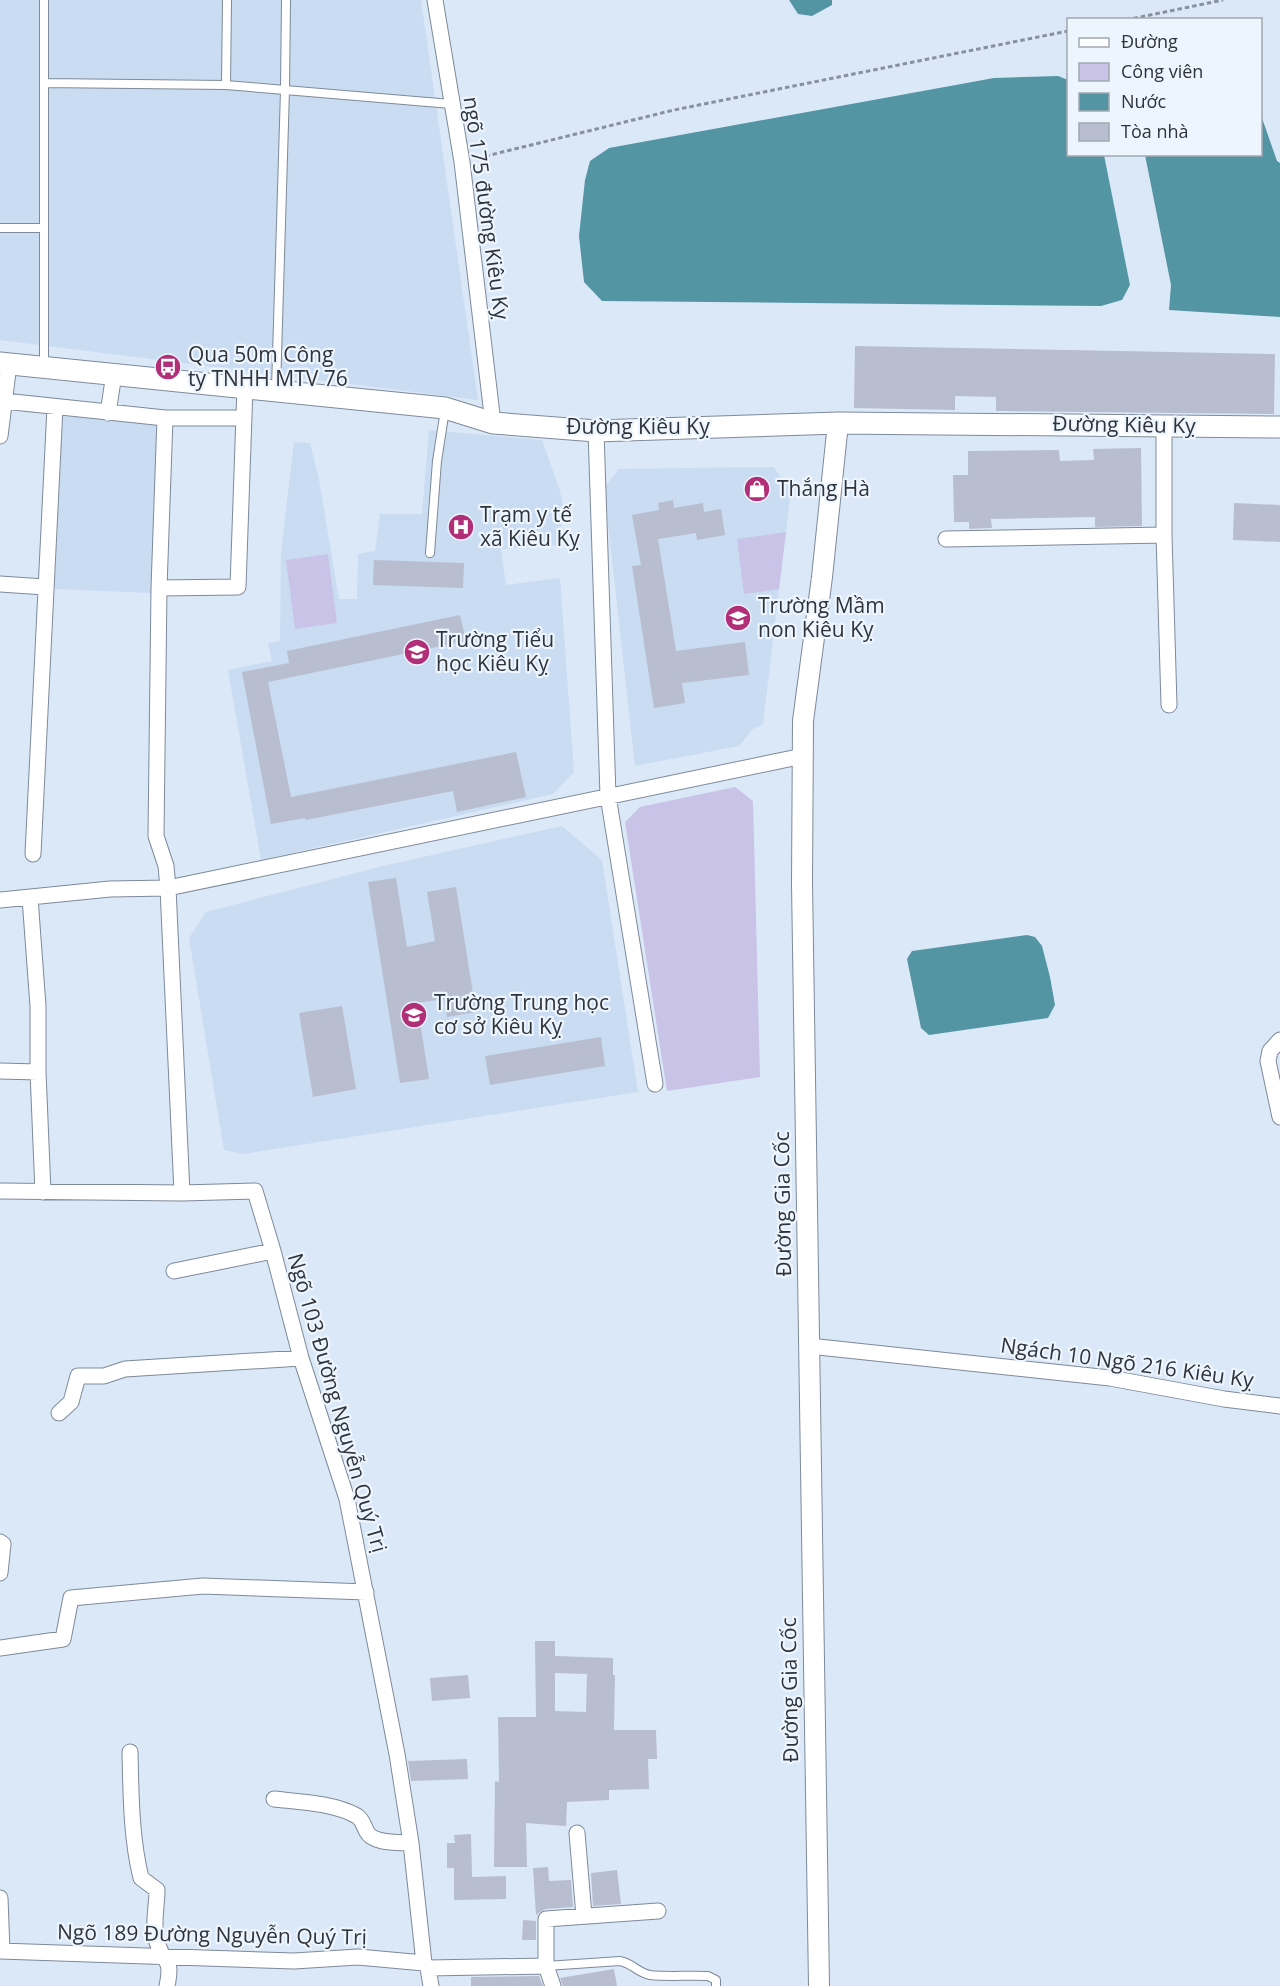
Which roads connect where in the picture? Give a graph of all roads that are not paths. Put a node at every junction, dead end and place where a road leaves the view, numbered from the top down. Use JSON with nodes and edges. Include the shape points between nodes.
{"nodes":[{"id":1,"x":44,"y":0,"type":"edge"},
{"id":2,"x":227,"y":0,"type":"edge"},
{"id":3,"x":286,"y":0,"type":"edge"},
{"id":4,"x":435,"y":0,"type":"edge"},
{"id":5,"x":44,"y":82,"type":"junction"},
{"id":6,"x":226,"y":85,"type":"junction"},
{"id":7,"x":285,"y":90,"type":"junction"},
{"id":8,"x":451,"y":104,"type":"junction"},
{"id":9,"x":0,"y":228,"type":"edge"},
{"id":10,"x":44,"y":228,"type":"junction"},
{"id":11,"x":4,"y":364,"type":"edge"},
{"id":12,"x":44,"y":366,"type":"junction"},
{"id":13,"x":114,"y":374,"type":"junction"},
{"id":14,"x":245,"y":387,"type":"junction"},
{"id":15,"x":276,"y":390,"type":"junction"},
{"id":16,"x":4,"y":401,"type":"junction"},
{"id":17,"x":55,"y":407,"type":"junction"},
{"id":18,"x":445,"y":408,"type":"junction"},
{"id":19,"x":108,"y":413,"type":"junction"},
{"id":20,"x":165,"y":418,"type":"junction"},
{"id":21,"x":244,"y":418,"type":"junction"},
{"id":22,"x":493,"y":423,"type":"junction"},
{"id":23,"x":838,"y":423,"type":"junction"},
{"id":24,"x":1164,"y":426,"type":"junction"},
{"id":25,"x":1280,"y":427,"type":"edge"},
{"id":26,"x":596,"y":431,"type":"junction"},
{"id":27,"x":0,"y":436,"type":"edge"},
{"id":28,"x":1164,"y":535,"type":"junction"},
{"id":29,"x":946,"y":539,"type":"dead end"},
{"id":30,"x":430,"y":553,"type":"dead end"},
{"id":31,"x":0,"y":584,"type":"edge"},
{"id":32,"x":45,"y":587,"type":"junction"},
{"id":33,"x":159,"y":588,"type":"junction"},
{"id":34,"x":1169,"y":705,"type":"dead end"},
{"id":35,"x":803,"y":756,"type":"junction"},
{"id":36,"x":608,"y":796,"type":"junction"},
{"id":37,"x":33,"y":854,"type":"dead end"},
{"id":38,"x":168,"y":888,"type":"junction"},
{"id":39,"x":30,"y":898,"type":"junction"},
{"id":40,"x":0,"y":900,"type":"edge"},
{"id":41,"x":1280,"y":1040,"type":"edge"},
{"id":42,"x":0,"y":1071,"type":"edge"},
{"id":43,"x":38,"y":1072,"type":"junction"},
{"id":44,"x":655,"y":1084,"type":"dead end"},
{"id":45,"x":1280,"y":1117,"type":"edge"},
{"id":46,"x":0,"y":1191,"type":"edge"},
{"id":47,"x":43,"y":1192,"type":"junction"},
{"id":48,"x":182,"y":1193,"type":"junction"},
{"id":49,"x":273,"y":1251,"type":"junction"},
{"id":50,"x":174,"y":1271,"type":"dead end"},
{"id":51,"x":809,"y":1346,"type":"junction"},
{"id":52,"x":301,"y":1358,"type":"junction"},
{"id":53,"x":1280,"y":1406,"type":"edge"},
{"id":54,"x":59,"y":1413,"type":"dead end"},
{"id":55,"x":0,"y":1542,"type":"edge"},
{"id":56,"x":0,"y":1573,"type":"edge"},
{"id":57,"x":366,"y":1592,"type":"junction"},
{"id":58,"x":0,"y":1648,"type":"edge"},
{"id":59,"x":130,"y":1752,"type":"dead end"},
{"id":60,"x":274,"y":1799,"type":"dead end"},
{"id":61,"x":578,"y":1833,"type":"dead end"},
{"id":62,"x":411,"y":1844,"type":"junction"},
{"id":63,"x":0,"y":1898,"type":"edge"},
{"id":64,"x":658,"y":1911,"type":"dead end"},
{"id":65,"x":584,"y":1916,"type":"junction"},
{"id":66,"x":1,"y":1951,"type":"edge"},
{"id":67,"x":163,"y":1956,"type":"junction"},
{"id":68,"x":426,"y":1966,"type":"junction"},
{"id":69,"x":546,"y":1966,"type":"junction"},
{"id":70,"x":167,"y":1986,"type":"edge"},
{"id":71,"x":431,"y":1986,"type":"edge"},
{"id":72,"x":553,"y":1986,"type":"edge"},
{"id":73,"x":716,"y":1986,"type":"edge"},
{"id":74,"x":819,"y":1986,"type":"edge"}],
"edges":[{"from":1,"to":5,"type":"lane"},
{"from":2,"to":6,"type":"lane"},
{"from":3,"to":7,"type":"lane"},
{"from":4,"to":8,"type":"street","name":"ngõ 175 đường Kiêu Kỵ"},
{"from":5,"to":6,"type":"lane"},
{"from":5,"to":10,"type":"lane"},
{"from":6,"to":7,"type":"lane"},
{"from":7,"to":8,"type":"lane"},
{"from":7,"to":15,"type":"lane"},
{"from":8,"to":22,"type":"street","name":"ngõ 175 đường Kiêu Kỵ","via":[[462,162]]},
{"from":9,"to":10,"type":"lane"},
{"from":10,"to":12,"type":"lane"},
{"from":11,"to":12,"type":"main road","name":"Đường Kiêu Kỵ"},
{"from":11,"to":16,"type":"street"},
{"from":12,"to":13,"type":"main road","name":"Đường Kiêu Kỵ"},
{"from":13,"to":14,"type":"main road","name":"Đường Kiêu Kỵ"},
{"from":13,"to":19,"type":"street"},
{"from":14,"to":15,"type":"main road","name":"Đường Kiêu Kỵ"},
{"from":14,"to":21,"type":"street"},
{"from":15,"to":18,"type":"main road","name":"Đường Kiêu Kỵ"},
{"from":16,"to":17,"type":"street"},
{"from":16,"to":27,"type":"street"},
{"from":17,"to":19,"type":"street"},
{"from":17,"to":32,"type":"street"},
{"from":18,"to":22,"type":"main road","name":"Đường Kiêu Kỵ"},
{"from":18,"to":30,"type":"lane"},
{"from":19,"to":20,"type":"street"},
{"from":20,"to":21,"type":"street"},
{"from":20,"to":33,"type":"street"},
{"from":21,"to":33,"type":"street","via":[[238,587]]},
{"from":22,"to":26,"type":"main road","name":"Đường Kiêu Kỵ"},
{"from":23,"to":24,"type":"main road","name":"Đường Kiêu Kỵ"},
{"from":23,"to":26,"type":"main road","name":"Đường Kiêu Kỵ"},
{"from":23,"to":35,"type":"street","name":"Đường Gia Cốc","via":[[803,721]]},
{"from":24,"to":25,"type":"main road","name":"Đường Kiêu Kỵ"},
{"from":24,"to":28,"type":"street"},
{"from":26,"to":36,"type":"street"},
{"from":28,"to":29,"type":"street"},
{"from":28,"to":34,"type":"street"},
{"from":31,"to":32,"type":"street"},
{"from":32,"to":37,"type":"street"},
{"from":33,"to":38,"type":"street","via":[[156,836]]},
{"from":35,"to":36,"type":"street"},
{"from":35,"to":51,"type":"street","name":"Đường Gia Cốc"},
{"from":36,"to":38,"type":"street"},
{"from":36,"to":44,"type":"street"},
{"from":38,"to":39,"type":"street","via":[[110,889]]},
{"from":38,"to":48,"type":"street"},
{"from":39,"to":40,"type":"street"},
{"from":39,"to":43,"type":"street","via":[[38,1006]]},
{"from":41,"to":45,"type":"street","via":[[1270,1051],[1268,1061]]},
{"from":42,"to":43,"type":"street"},
{"from":43,"to":47,"type":"street"},
{"from":46,"to":47,"type":"street","name":"Ngõ 103 Đường Nguyễn Quý Trị"},
{"from":47,"to":48,"type":"street","name":"Ngõ 103 Đường Nguyễn Quý Trị"},
{"from":48,"to":49,"type":"street","name":"Ngõ 103 Đường Nguyễn Quý Trị","via":[[255,1191]]},
{"from":49,"to":50,"type":"street"},
{"from":49,"to":52,"type":"street","name":"Ngõ 103 Đường Nguyễn Quý Trị"},
{"from":51,"to":53,"type":"street","name":"Ngách 10 Ngõ 216 Kiêu Kỵ","via":[[1110,1378]]},
{"from":51,"to":74,"type":"street","name":"Đường Gia Cốc"},
{"from":52,"to":54,"type":"street","via":[[125,1369],[104,1376],[78,1376],[71,1402]]},
{"from":52,"to":57,"type":"street","name":"Ngõ 103 Đường Nguyễn Quý Trị","via":[[347,1499]]},
{"from":55,"to":56,"type":"street"},
{"from":57,"to":58,"type":"street","via":[[203,1586],[71,1598],[63,1639]]},
{"from":57,"to":62,"type":"street","name":"Ngõ 103 Đường Nguyễn Quý Trị"},
{"from":59,"to":67,"type":"street","via":[[137,1858],[141,1878],[157,1890],[157,1942]]},
{"from":60,"to":62,"type":"street","via":[[331,1807],[359,1817],[375,1839]]},
{"from":61,"to":65,"type":"street"},
{"from":62,"to":68,"type":"street","name":"Ngõ 103 Đường Nguyễn Quý Trị"},
{"from":63,"to":66,"type":"street"},
{"from":64,"to":65,"type":"street"},
{"from":65,"to":69,"type":"street","via":[[546,1919]]},
{"from":66,"to":67,"type":"street","name":"Ngõ 189 Đường Nguyễn Quý Trị"},
{"from":67,"to":68,"type":"street","name":"Ngõ 189 Đường Nguyễn Quý Trị","via":[[294,1961],[358,1957]]},
{"from":67,"to":70,"type":"street","via":[[170,1965]]},
{"from":68,"to":69,"type":"street","name":"Ngõ 189 Đường Nguyễn Quý Trị"},
{"from":68,"to":71,"type":"street","name":"Ngõ 103 Đường Nguyễn Quý Trị"},
{"from":69,"to":72,"type":"street"},
{"from":69,"to":73,"type":"lane","via":[[620,1961],[650,1975],[708,1976],[716,1980]]}]}
